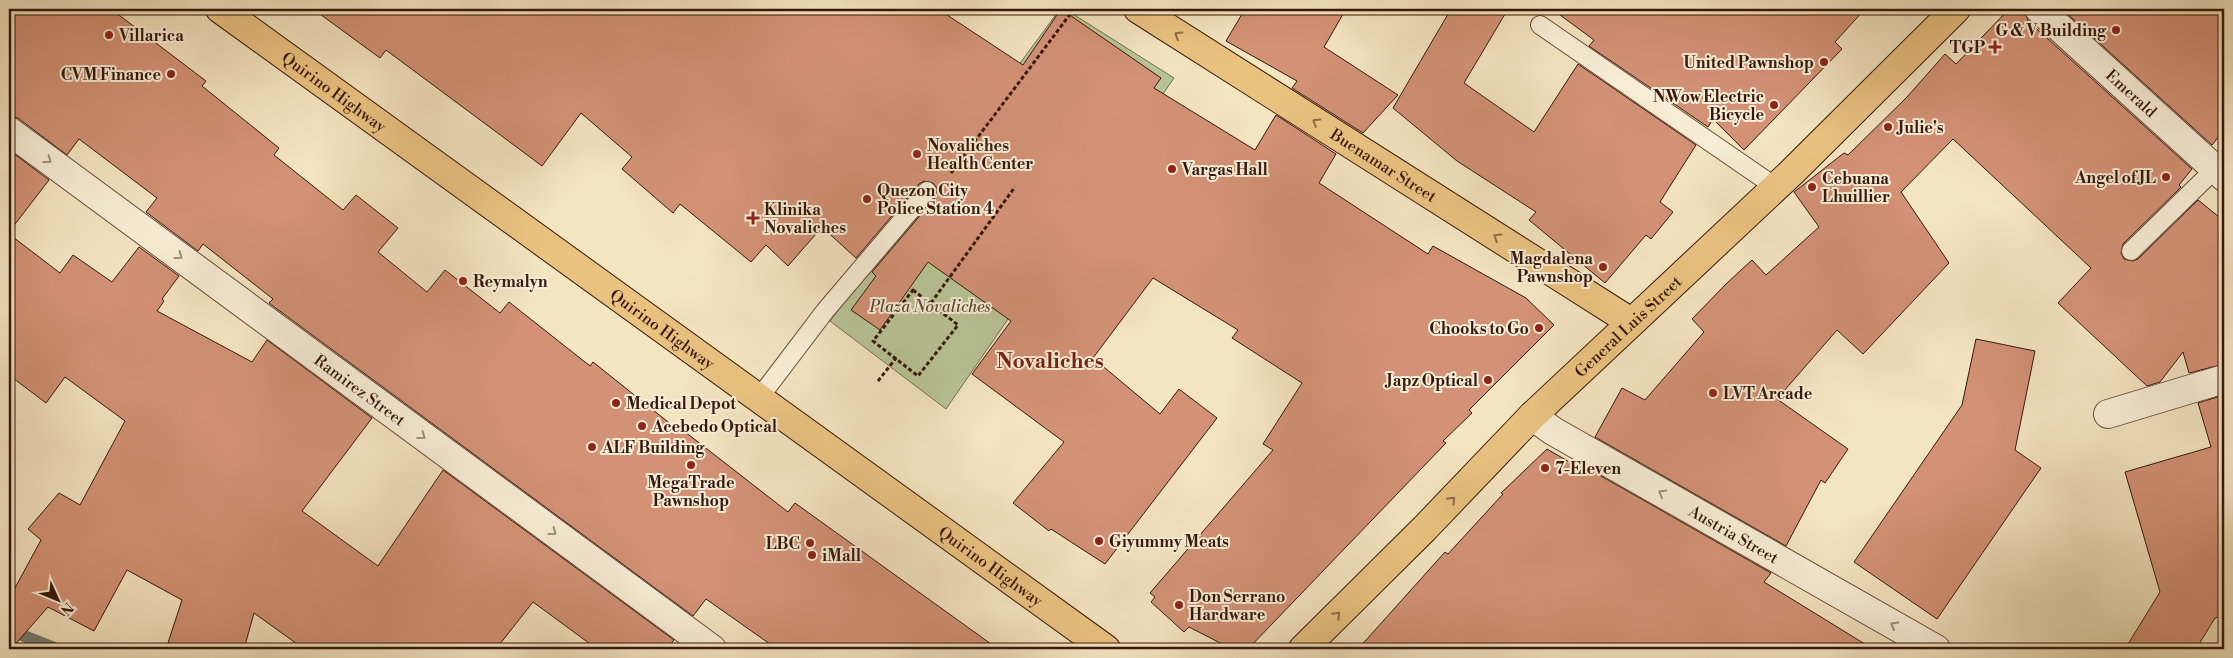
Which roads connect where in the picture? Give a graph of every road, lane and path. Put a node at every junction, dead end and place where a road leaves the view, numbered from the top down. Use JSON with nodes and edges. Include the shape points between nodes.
{"nodes":[{"id":1,"x":220,"y":9,"type":"edge"},
{"id":2,"x":1138,"y":9,"type":"edge"},
{"id":3,"x":1956,"y":9,"type":"edge"},
{"id":4,"x":2039,"y":9,"type":"edge"},
{"id":5,"x":1540,"y":25,"type":"dead end"},
{"id":6,"x":9,"y":131,"type":"edge"},
{"id":7,"x":2220,"y":173,"type":"edge"},
{"id":8,"x":1774,"y":186,"type":"junction"},
{"id":9,"x":1015,"y":187,"type":"dead end"},
{"id":10,"x":927,"y":191,"type":"dead end"},
{"id":11,"x":2131,"y":251,"type":"dead end"},
{"id":12,"x":931,"y":303,"type":"junction"},
{"id":13,"x":1631,"y":322,"type":"junction"},
{"id":14,"x":896,"y":358,"type":"junction"},
{"id":15,"x":2224,"y":380,"type":"edge"},
{"id":16,"x":878,"y":381,"type":"dead end"},
{"id":17,"x":759,"y":398,"type":"junction"},
{"id":18,"x":2108,"y":414,"type":"dead end"},
{"id":19,"x":1532,"y":416,"type":"junction"},
{"id":20,"x":712,"y":649,"type":"edge"},
{"id":21,"x":1106,"y":649,"type":"edge"},
{"id":22,"x":1302,"y":649,"type":"edge"},
{"id":23,"x":1936,"y":649,"type":"edge"}],
"edges":[{"from":1,"to":17,"type":"main road","name":"Quirino Highway"},
{"from":13,"to":2,"type":"main road","name":"Buenamar Street","one_way":true},
{"from":3,"to":8,"type":"main road","name":"General Luis Street","via":[[1792,172]]},
{"from":4,"to":7,"type":"street","name":"Emerald"},
{"from":5,"to":8,"type":"lane"},
{"from":6,"to":20,"type":"street","name":"Ramirez Street","one_way":true},
{"from":7,"to":11,"type":"lane"},
{"from":8,"to":13,"type":"main road","name":"General Luis Street"},
{"from":9,"to":12,"type":"path"},
{"from":10,"to":17,"type":"lane","via":[[825,311]]},
{"from":12,"to":14,"type":"path","via":[[913,290],[873,340]]},
{"from":12,"to":14,"type":"path","via":[[958,325],[918,376]]},
{"from":13,"to":19,"type":"main road","name":"General Luis Street"},
{"from":14,"to":16,"type":"path"},
{"from":15,"to":18,"type":"street"},
{"from":17,"to":21,"type":"main road","name":"Quirino Highway"},
{"from":22,"to":19,"type":"main road","name":"General Luis Street","one_way":true,"via":[[1425,528]]},
{"from":23,"to":19,"type":"street","name":"Austria Street","one_way":true,"via":[[1553,431]]}]}
